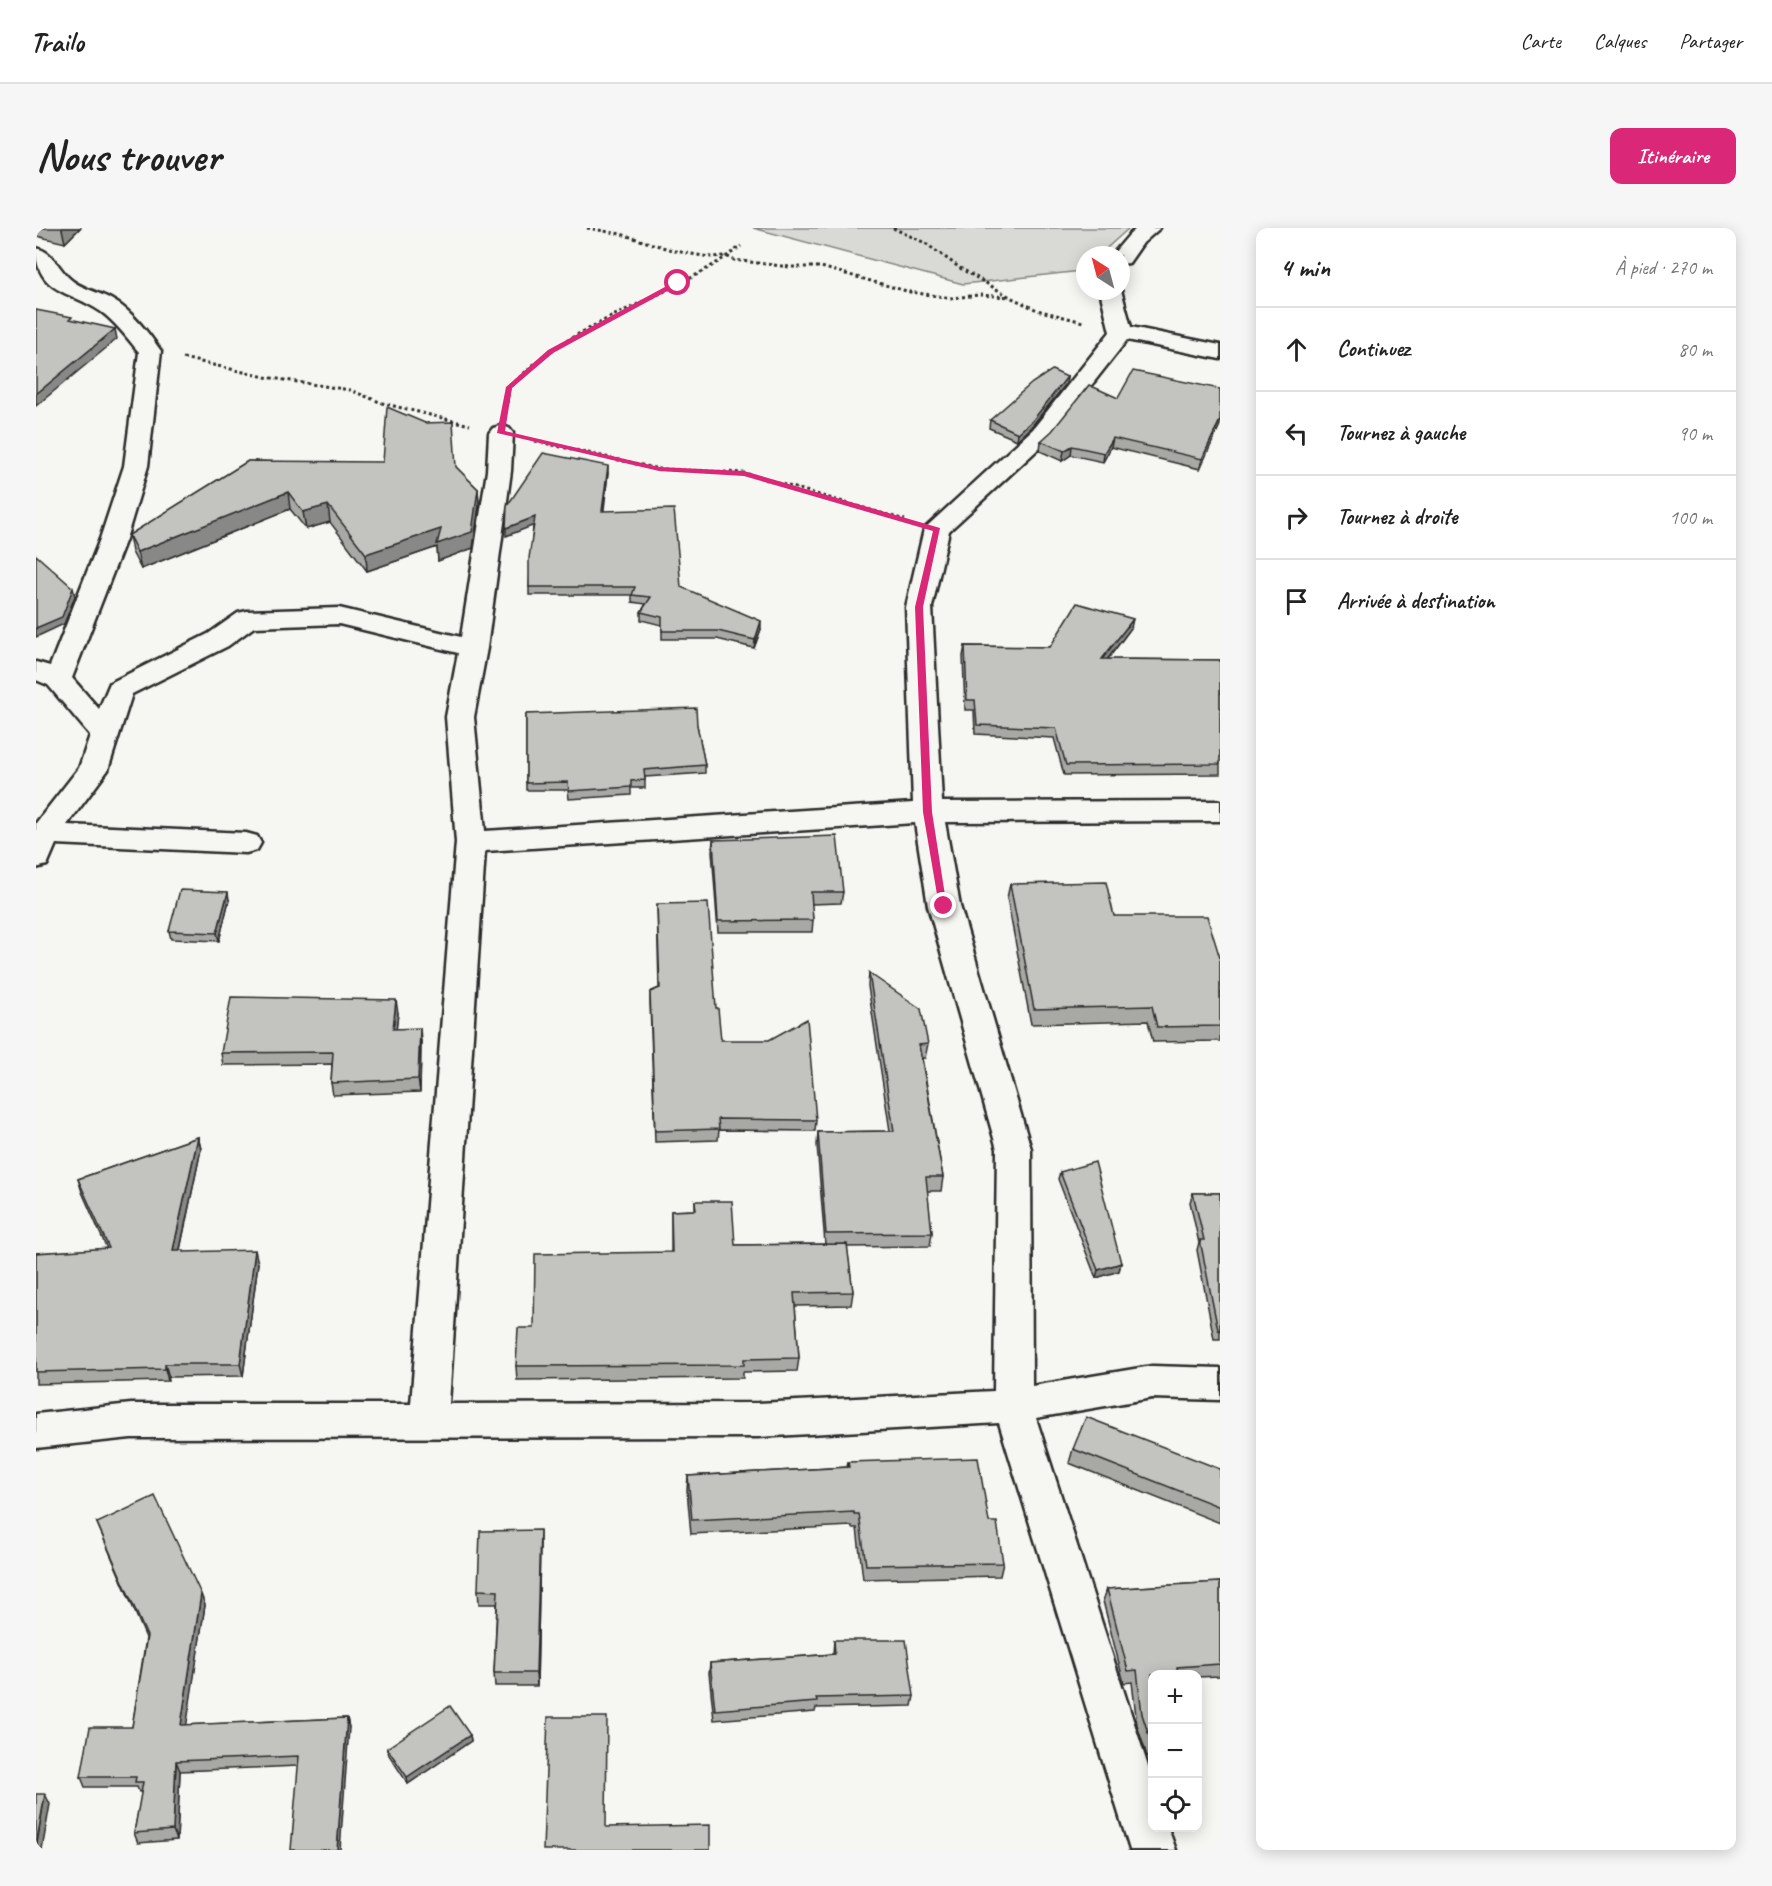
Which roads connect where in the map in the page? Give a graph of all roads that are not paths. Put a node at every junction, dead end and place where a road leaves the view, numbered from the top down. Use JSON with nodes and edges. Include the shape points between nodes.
{"nodes":[{"id":1,"x":1150,"y":228,"type":"edge"},
{"id":2,"x":1130,"y":247,"type":"edge"},
{"id":3,"x":36,"y":254,"type":"edge"},
{"id":4,"x":1113,"y":300,"type":"edge"},
{"id":5,"x":1121,"y":332,"type":"junction"},
{"id":6,"x":1220,"y":352,"type":"edge"},
{"id":7,"x":501,"y":433,"type":"road end"},
{"id":8,"x":473,"y":648,"type":"junction"},
{"id":9,"x":47,"y":675,"type":"edge"},
{"id":10,"x":105,"y":734,"type":"junction"},
{"id":11,"x":1220,"y":811,"type":"edge"},
{"id":12,"x":928,"y":812,"type":"junction"},
{"id":13,"x":39,"y":841,"type":"edge"},
{"id":14,"x":471,"y":842,"type":"junction"},
{"id":15,"x":246,"y":843,"type":"dead end"},
{"id":16,"x":1220,"y":1384,"type":"edge"},
{"id":17,"x":1013,"y":1406,"type":"junction"},
{"id":18,"x":429,"y":1421,"type":"junction"},
{"id":19,"x":36,"y":1431,"type":"edge"},
{"id":20,"x":1153,"y":1850,"type":"edge"}],
"edges":[{"from":1,"to":2,"type":"street"},
{"from":3,"to":9,"type":"street","via":[[63,284],[108,306],[150,351],[136,466],[114,539]]},
{"from":4,"to":5,"type":"street"},
{"from":5,"to":6,"type":"street"},
{"from":5,"to":12,"type":"street","via":[[1041,434],[937,529],[919,607]]},
{"from":7,"to":8,"type":"street"},
{"from":8,"to":10,"type":"street","via":[[339,616],[247,619],[218,640],[120,690]]},
{"from":8,"to":14,"type":"street","via":[[460,717]]},
{"from":9,"to":10,"type":"street"},
{"from":10,"to":13,"type":"street","via":[[93,770]]},
{"from":11,"to":12,"type":"street"},
{"from":12,"to":14,"type":"street"},
{"from":12,"to":17,"type":"street","via":[[944,906],[1014,1149]]},
{"from":13,"to":15,"type":"street"},
{"from":14,"to":18,"type":"street"},
{"from":16,"to":17,"type":"street","via":[[1152,1382]]},
{"from":17,"to":18,"type":"street","via":[[758,1420]]},
{"from":17,"to":20,"type":"street"},
{"from":18,"to":19,"type":"street","via":[[131,1421]]}]}
